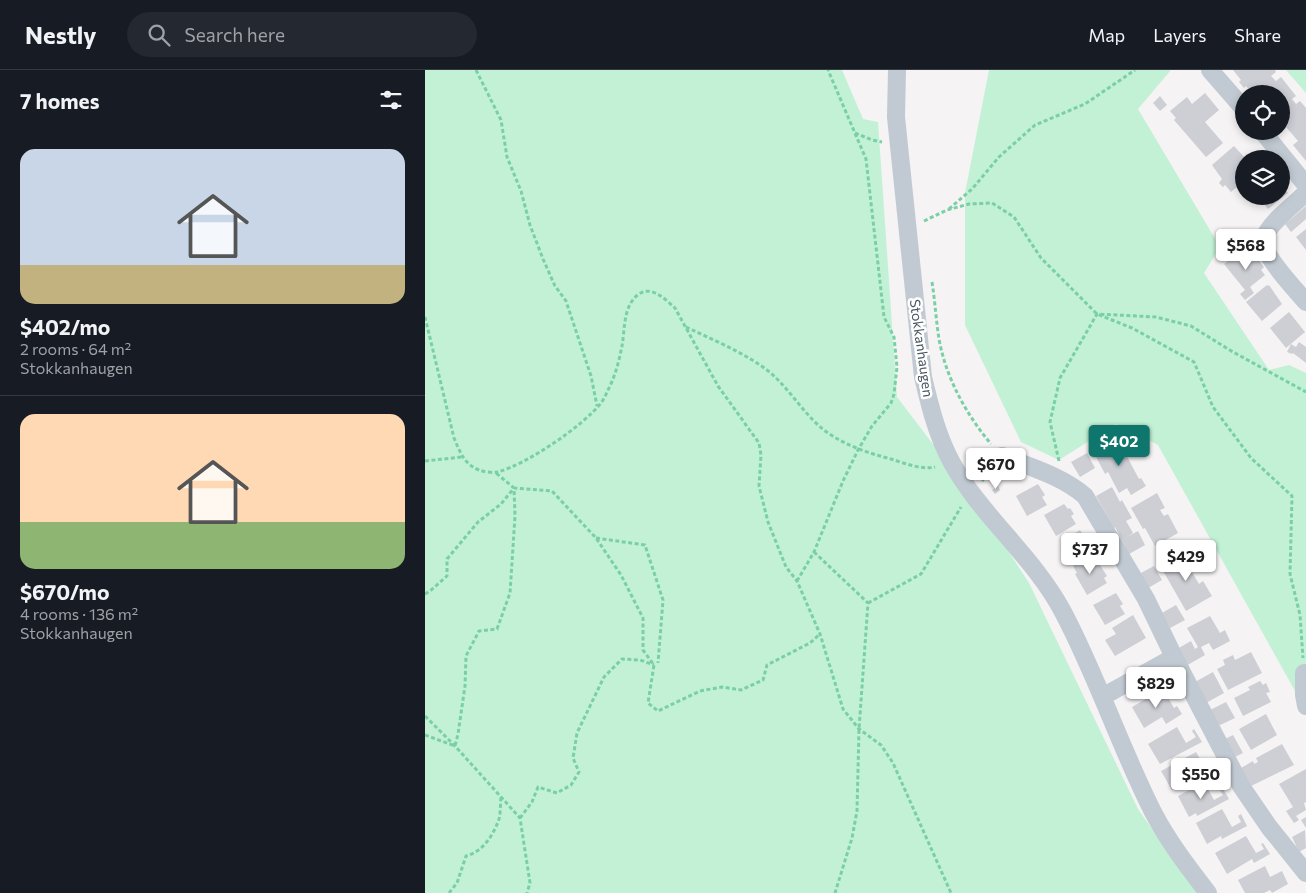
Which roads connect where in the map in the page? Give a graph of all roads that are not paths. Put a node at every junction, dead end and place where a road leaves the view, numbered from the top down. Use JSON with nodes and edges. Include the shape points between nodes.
{"nodes":[{"id":1,"x":897,"y":70,"type":"edge"},
{"id":2,"x":1210,"y":70,"type":"edge"},
{"id":3,"x":1235,"y":99,"type":"edge"},
{"id":4,"x":1269,"y":140,"type":"edge"},
{"id":5,"x":1306,"y":185,"type":"edge"},
{"id":6,"x":1306,"y":194,"type":"edge"},
{"id":7,"x":1306,"y":302,"type":"edge"},
{"id":8,"x":1002,"y":456,"type":"road end"},
{"id":9,"x":1174,"y":657,"type":"junction"},
{"id":10,"x":1304,"y":673,"type":"road end"},
{"id":11,"x":1102,"y":697,"type":"junction"},
{"id":12,"x":1306,"y":706,"type":"edge"},
{"id":13,"x":1306,"y":873,"type":"edge"},
{"id":14,"x":1209,"y":893,"type":"edge"}],
"edges":[{"from":1,"to":11,"type":"street","name":"Stokkanhaugen","via":[[896,117],[923,377],[937,428],[952,464],[1062,611]]},
{"from":2,"to":3,"type":"street"},
{"from":4,"to":5,"type":"street"},
{"from":6,"to":7,"type":"street","via":[[1281,216],[1264,238],[1269,256]]},
{"from":8,"to":9,"type":"street","via":[[1063,481],[1077,489],[1092,505],[1146,599]]},
{"from":9,"to":11,"type":"street"},
{"from":9,"to":13,"type":"street","via":[[1241,786]]},
{"from":10,"to":12,"type":"street"},
{"from":11,"to":14,"type":"street","name":"Stokkanhaugen","via":[[1153,811],[1183,861]]}]}
